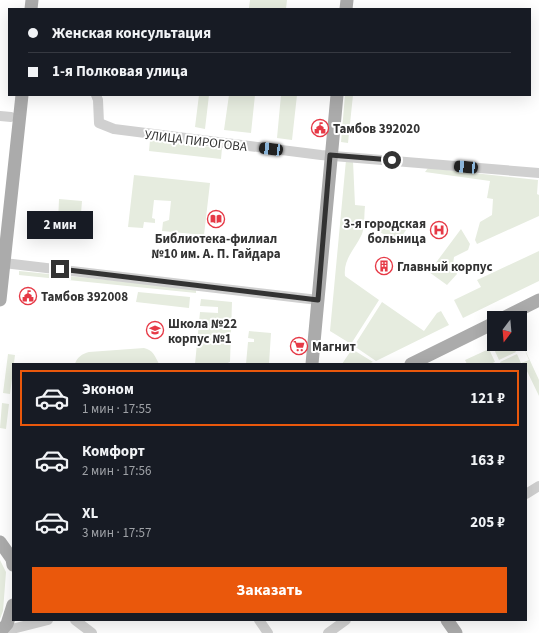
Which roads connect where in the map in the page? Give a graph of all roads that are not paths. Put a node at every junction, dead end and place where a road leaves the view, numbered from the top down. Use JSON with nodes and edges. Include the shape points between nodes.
{"nodes":[{"id":1,"x":13,"y":96,"type":"edge"},
{"id":2,"x":22,"y":96,"type":"edge"},
{"id":3,"x":96,"y":96,"type":"edge"},
{"id":4,"x":337,"y":96,"type":"edge"},
{"id":5,"x":6,"y":116,"type":"edge"},
{"id":6,"x":330,"y":155,"type":"junction"},
{"id":7,"x":539,"y":173,"type":"edge"},
{"id":8,"x":0,"y":219,"type":"edge"},
{"id":9,"x":2,"y":262,"type":"edge"},
{"id":10,"x":0,"y":300,"type":"edge"},
{"id":11,"x":318,"y":300,"type":"junction"},
{"id":12,"x":539,"y":300,"type":"edge"},
{"id":13,"x":517,"y":311,"type":"edge"},
{"id":14,"x":487,"y":326,"type":"edge"},
{"id":15,"x":312,"y":363,"type":"edge"},
{"id":16,"x":412,"y":363,"type":"edge"},
{"id":17,"x":539,"y":486,"type":"edge"},
{"id":18,"x":527,"y":493,"type":"edge"},
{"id":19,"x":0,"y":536,"type":"edge"},
{"id":20,"x":0,"y":542,"type":"edge"},
{"id":21,"x":12,"y":542,"type":"edge"},
{"id":22,"x":12,"y":560,"type":"edge"},
{"id":23,"x":12,"y":608,"type":"edge"},
{"id":24,"x":44,"y":621,"type":"edge"},
{"id":25,"x":76,"y":621,"type":"edge"},
{"id":26,"x":83,"y":621,"type":"edge"},
{"id":27,"x":260,"y":621,"type":"edge"},
{"id":28,"x":345,"y":621,"type":"edge"},
{"id":29,"x":448,"y":621,"type":"edge"},
{"id":30,"x":0,"y":632,"type":"edge"},
{"id":31,"x":91,"y":632,"type":"edge"},
{"id":32,"x":268,"y":633,"type":"edge"},
{"id":33,"x":328,"y":633,"type":"edge"},
{"id":34,"x":456,"y":633,"type":"edge"}],
"edges":[{"from":1,"to":5,"type":"main road"},
{"from":2,"to":9,"type":"main road"},
{"from":3,"to":6,"type":"street","name":"УЛИЦА ПИРОГОВА","via":[[98,121],[108,128]]},
{"from":4,"to":6,"type":"main road"},
{"from":5,"to":8,"type":"main road"},
{"from":6,"to":7,"type":"street","name":"УЛИЦА ПИРОГОВА"},
{"from":6,"to":11,"type":"main road"},
{"from":9,"to":10,"type":"main road"},
{"from":9,"to":11,"type":"street"},
{"from":11,"to":15,"type":"main road"},
{"from":12,"to":13,"type":"main road"},
{"from":14,"to":16,"type":"main road"},
{"from":17,"to":18,"type":"street"},
{"from":19,"to":21,"type":"main road"},
{"from":20,"to":22,"type":"main road"},
{"from":23,"to":30,"type":"main road","via":[[7,624]]},
{"from":24,"to":30,"type":"street"},
{"from":25,"to":31,"type":"street"},
{"from":26,"to":31,"type":"street"},
{"from":27,"to":32,"type":"street"},
{"from":28,"to":33,"type":"street"},
{"from":29,"to":34,"type":"main road"}]}
